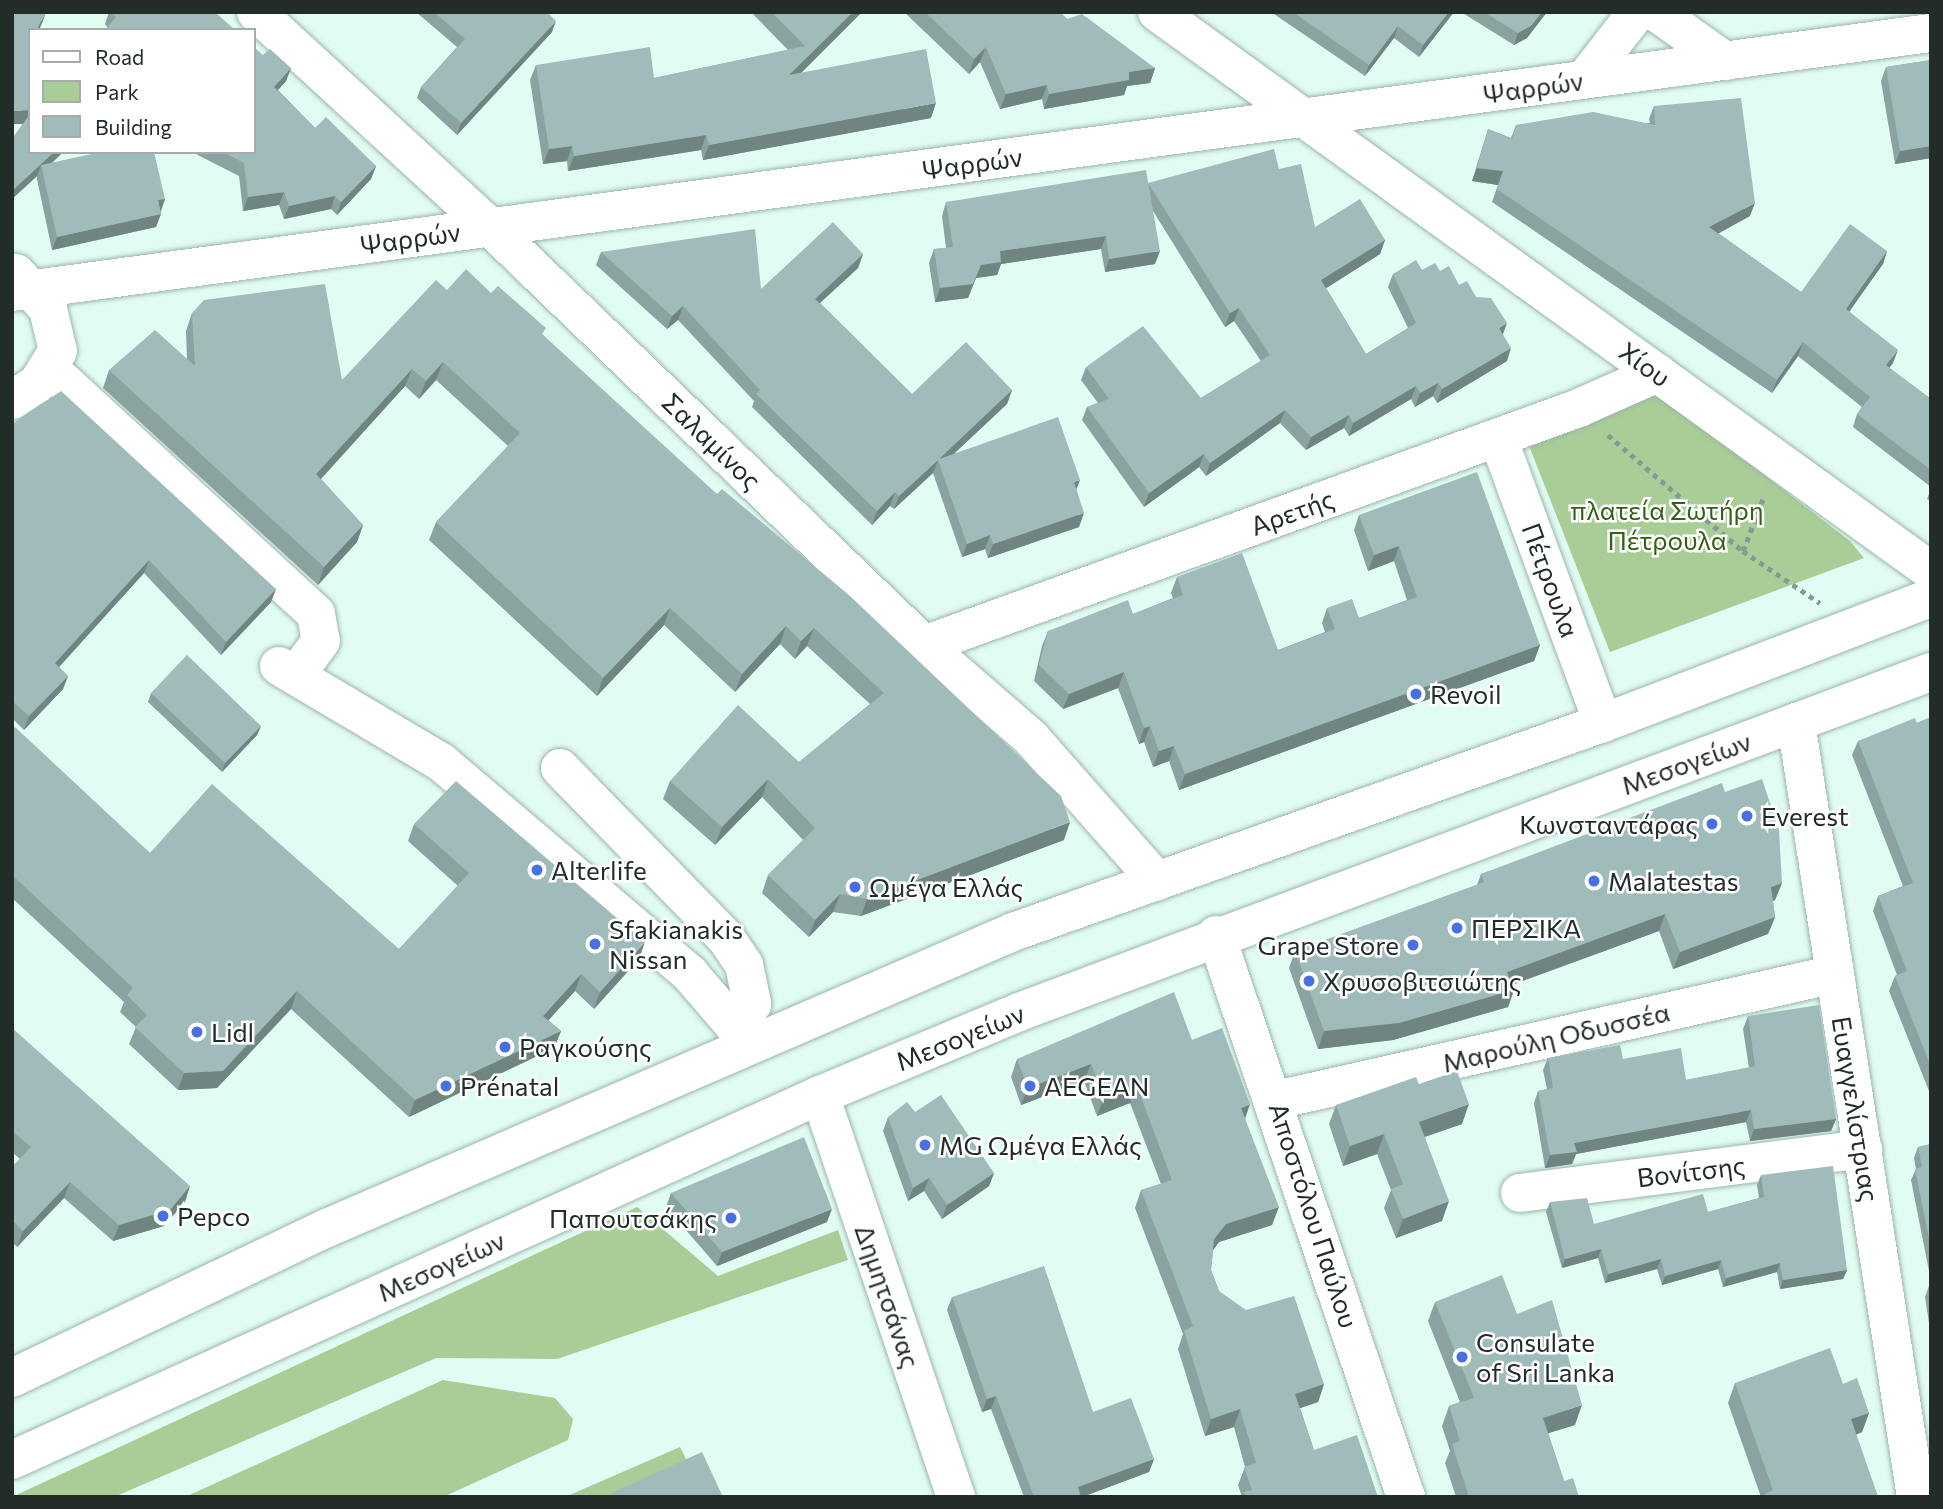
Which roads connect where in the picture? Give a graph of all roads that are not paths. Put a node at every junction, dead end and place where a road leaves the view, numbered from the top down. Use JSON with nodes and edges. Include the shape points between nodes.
{"nodes":[{"id":1,"x":256,"y":12,"type":"edge"},
{"id":2,"x":1157,"y":12,"type":"edge"},
{"id":3,"x":1637,"y":12,"type":"edge"},
{"id":4,"x":1656,"y":12,"type":"edge"},
{"id":5,"x":1931,"y":33,"type":"edge"},
{"id":6,"x":1725,"y":61,"type":"junction"},
{"id":7,"x":1240,"y":73,"type":"junction"},
{"id":8,"x":1585,"y":79,"type":"junction"},
{"id":9,"x":1378,"y":108,"type":"junction"},
{"id":10,"x":1302,"y":118,"type":"junction"},
{"id":11,"x":1223,"y":128,"type":"junction"},
{"id":12,"x":1359,"y":156,"type":"junction"},
{"id":13,"x":490,"y":227,"type":"junction"},
{"id":14,"x":19,"y":283,"type":"edge"},
{"id":15,"x":51,"y":370,"type":"junction"},
{"id":16,"x":1658,"y":373,"type":"junction"},
{"id":17,"x":12,"y":400,"type":"edge"},
{"id":18,"x":1498,"y":438,"type":"junction"},
{"id":19,"x":1931,"y":571,"type":"edge"},
{"id":20,"x":1931,"y":598,"type":"edge"},
{"id":21,"x":924,"y":645,"type":"junction"},
{"id":22,"x":1931,"y":672,"type":"edge"},
{"id":23,"x":1796,"y":722,"type":"junction"},
{"id":24,"x":1603,"y":723,"type":"junction"},
{"id":25,"x":560,"y":768,"type":"dead end"},
{"id":26,"x":1157,"y":881,"type":"junction"},
{"id":27,"x":1216,"y":935,"type":"junction"},
{"id":28,"x":1835,"y":974,"type":"junction"},
{"id":29,"x":741,"y":1033,"type":"junction"},
{"id":30,"x":820,"y":1095,"type":"junction"},
{"id":31,"x":1276,"y":1100,"type":"junction"},
{"id":32,"x":1863,"y":1149,"type":"junction"},
{"id":33,"x":1520,"y":1193,"type":"dead end"},
{"id":34,"x":12,"y":1378,"type":"edge"},
{"id":35,"x":1919,"y":1440,"type":"edge"},
{"id":36,"x":12,"y":1460,"type":"edge"},
{"id":37,"x":956,"y":1497,"type":"edge"},
{"id":38,"x":1406,"y":1497,"type":"edge"},
{"id":39,"x":1916,"y":1497,"type":"edge"}],
"edges":[{"from":1,"to":13,"type":"street","name":"Σαλαμίνος"},
{"from":2,"to":7,"type":"street","name":"Χίου"},
{"from":3,"to":8,"type":"street"},
{"from":4,"to":6,"type":"street"},
{"from":5,"to":6,"type":"street","name":"Ψαρρών"},
{"from":6,"to":8,"type":"street","name":"Ψαρρών"},
{"from":7,"to":10,"type":"street","name":"Χίου"},
{"from":7,"to":11,"type":"street","via":[[1240,104]]},
{"from":8,"to":9,"type":"street","name":"Ψαρρών"},
{"from":9,"to":10,"type":"street","name":"Ψαρρών"},
{"from":9,"to":12,"type":"street","via":[[1356,137]]},
{"from":10,"to":11,"type":"street","name":"Ψαρρών"},
{"from":10,"to":12,"type":"street","name":"Χίου"},
{"from":11,"to":13,"type":"street","name":"Ψαρρών"},
{"from":12,"to":16,"type":"street","name":"Χίου"},
{"from":13,"to":14,"type":"street","name":"Ψαρρών"},
{"from":13,"to":21,"type":"street","name":"Σαλαμίνος"},
{"from":14,"to":15,"type":"street","via":[[58,327]]},
{"from":15,"to":17,"type":"street"},
{"from":15,"to":29,"type":"street","via":[[316,614],[321,641],[288,670],[441,762],[690,974]]},
{"from":16,"to":18,"type":"street","name":"Αρετής"},
{"from":16,"to":19,"type":"street","name":"Χίου"},
{"from":18,"to":21,"type":"street","name":"Αρετής"},
{"from":18,"to":24,"type":"street","name":"Πέτρουλα"},
{"from":20,"to":24,"type":"street"},
{"from":21,"to":26,"type":"street","name":"Σαλαμίνος","via":[[1080,787]]},
{"from":22,"to":23,"type":"street","name":"Μεσογείων"},
{"from":23,"to":27,"type":"street","name":"Μεσογείων"},
{"from":23,"to":28,"type":"street","name":"Ευαγγελίστριας"},
{"from":24,"to":26,"type":"street"},
{"from":25,"to":29,"type":"street","via":[[726,938],[751,986],[752,1004]]},
{"from":26,"to":29,"type":"street"},
{"from":27,"to":30,"type":"street","name":"Μεσογείων"},
{"from":27,"to":31,"type":"street","name":"Αποστόλου Παύλου"},
{"from":28,"to":31,"type":"street","name":"Μαρούλη Οδυσσέα"},
{"from":28,"to":32,"type":"street","name":"Ευαγγελίστριας"},
{"from":29,"to":34,"type":"street"},
{"from":30,"to":36,"type":"street","name":"Μεσογείων"},
{"from":30,"to":37,"type":"street","name":"Δημητσάνας"},
{"from":31,"to":38,"type":"street","name":"Αποστόλου Παύλου"},
{"from":32,"to":33,"type":"street","name":"Βονίτσης"},
{"from":32,"to":35,"type":"street","name":"Ευαγγελίστριας"},
{"from":35,"to":39,"type":"street","name":"Ευαγγελίστριας"}]}
